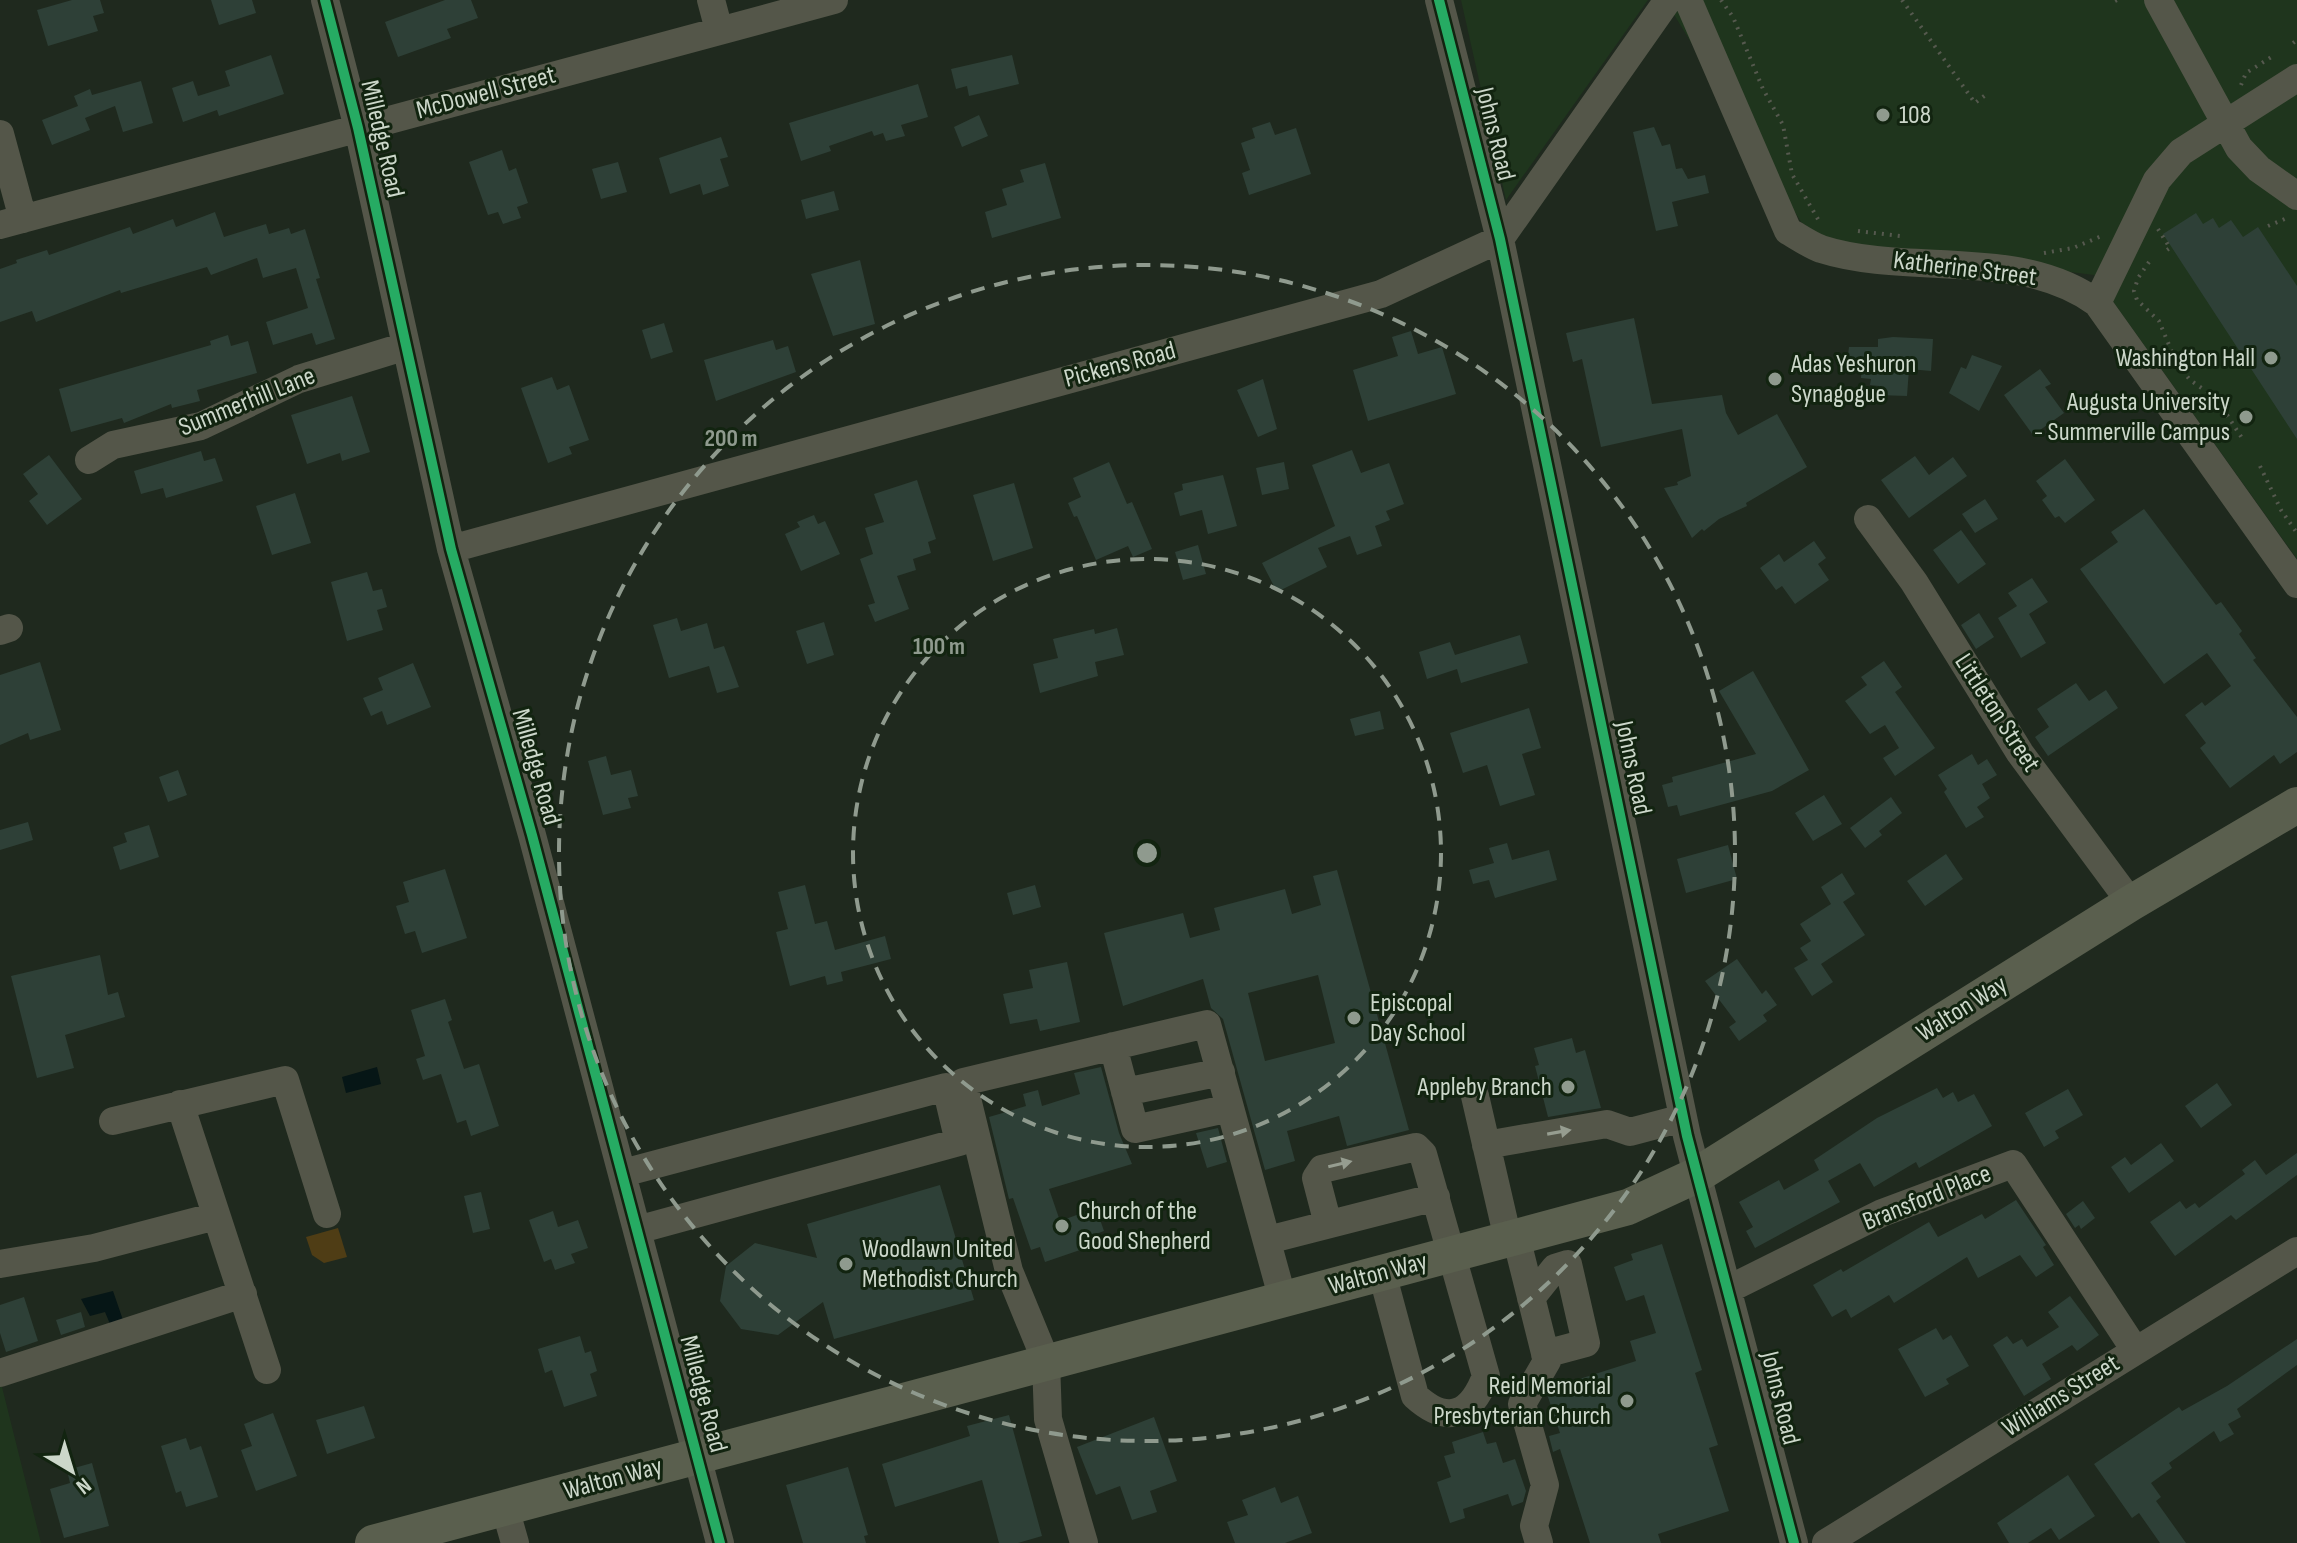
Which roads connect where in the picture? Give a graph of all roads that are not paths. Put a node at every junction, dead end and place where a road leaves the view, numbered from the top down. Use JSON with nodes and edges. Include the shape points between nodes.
{"nodes":[{"id":1,"x":325,"y":0,"type":"edge"},
{"id":2,"x":711,"y":0,"type":"edge"},
{"id":3,"x":834,"y":0,"type":"edge"},
{"id":4,"x":1439,"y":0,"type":"edge"},
{"id":5,"x":1668,"y":0,"type":"edge"},
{"id":6,"x":1688,"y":0,"type":"edge"},
{"id":7,"x":2158,"y":0,"type":"edge"},
{"id":8,"x":719,"y":30,"type":"junction"},
{"id":9,"x":2296,"y":81,"type":"edge"},
{"id":10,"x":2224,"y":124,"type":"junction"},
{"id":11,"x":358,"y":128,"type":"junction"},
{"id":12,"x":0,"y":134,"type":"edge"},
{"id":13,"x":2297,"y":196,"type":"edge"},
{"id":14,"x":11,"y":222,"type":"edge"},
{"id":15,"x":1500,"y":239,"type":"junction"},
{"id":16,"x":2097,"y":303,"type":"junction"},
{"id":17,"x":406,"y":346,"type":"junction"},
{"id":18,"x":89,"y":460,"type":"dead end"},
{"id":19,"x":1868,"y":519,"type":"dead end"},
{"id":20,"x":451,"y":549,"type":"junction"},
{"id":21,"x":2297,"y":584,"type":"edge"},
{"id":22,"x":2297,"y":805,"type":"edge"},
{"id":23,"x":2131,"y":903,"type":"junction"},
{"id":24,"x":1113,"y":1046,"type":"junction"},
{"id":25,"x":1221,"y":1072,"type":"junction"},
{"id":26,"x":955,"y":1085,"type":"junction"},
{"id":27,"x":1125,"y":1092,"type":"junction"},
{"id":28,"x":1475,"y":1096,"type":"dead end"},
{"id":29,"x":180,"y":1104,"type":"junction"},
{"id":30,"x":1230,"y":1108,"type":"junction"},
{"id":31,"x":1683,"y":1118,"type":"junction"},
{"id":32,"x":113,"y":1121,"type":"dead end"},
{"id":33,"x":1486,"y":1145,"type":"junction"},
{"id":34,"x":623,"y":1173,"type":"junction"},
{"id":35,"x":1697,"y":1175,"type":"junction"},
{"id":36,"x":1436,"y":1197,"type":"junction"},
{"id":37,"x":327,"y":1214,"type":"dead end"},
{"id":38,"x":216,"y":1216,"type":"junction"},
{"id":39,"x":1328,"y":1224,"type":"junction"},
{"id":40,"x":637,"y":1230,"type":"junction"},
{"id":41,"x":1512,"y":1238,"type":"junction"},
{"id":42,"x":1268,"y":1240,"type":"junction"},
{"id":43,"x":2297,"y":1251,"type":"edge"},
{"id":44,"x":1453,"y":1254,"type":"junction"},
{"id":45,"x":0,"y":1264,"type":"edge"},
{"id":46,"x":1382,"y":1273,"type":"junction"},
{"id":47,"x":1729,"y":1289,"type":"junction"},
{"id":48,"x":243,"y":1294,"type":"junction"},
{"id":49,"x":1531,"y":1298,"type":"junction"},
{"id":50,"x":1283,"y":1300,"type":"junction"},
{"id":51,"x":2135,"y":1350,"type":"junction"},
{"id":52,"x":1545,"y":1354,"type":"junction"},
{"id":53,"x":1046,"y":1361,"type":"junction"},
{"id":54,"x":267,"y":1370,"type":"dead end"},
{"id":55,"x":0,"y":1373,"type":"edge"},
{"id":56,"x":696,"y":1456,"type":"junction"},
{"id":57,"x":505,"y":1508,"type":"junction"},
{"id":58,"x":373,"y":1543,"type":"edge"},
{"id":59,"x":515,"y":1543,"type":"edge"},
{"id":60,"x":720,"y":1543,"type":"edge"},
{"id":61,"x":1084,"y":1543,"type":"edge"},
{"id":62,"x":1539,"y":1543,"type":"edge"},
{"id":63,"x":1794,"y":1543,"type":"edge"},
{"id":64,"x":1826,"y":1543,"type":"edge"}],
"edges":[{"from":1,"to":11,"type":"street","name":"Milledge Road"},
{"from":2,"to":8,"type":"street"},
{"from":3,"to":8,"type":"street","name":"McDowell Street"},
{"from":4,"to":15,"type":"street","name":"Johns Road"},
{"from":5,"to":15,"type":"street"},
{"from":6,"to":16,"type":"street","name":"Katherine Street","via":[[1788,231],[1819,248],[1858,256],[2054,280]]},
{"from":7,"to":10,"type":"street"},
{"from":8,"to":11,"type":"street","name":"McDowell Street"},
{"from":9,"to":10,"type":"street"},
{"from":10,"to":13,"type":"street","via":[[2259,169]]},
{"from":10,"to":16,"type":"street","via":[[2181,152],[2157,180]]},
{"from":11,"to":14,"type":"street","name":"McDowell Street"},
{"from":11,"to":17,"type":"street","name":"Milledge Road"},
{"from":12,"to":14,"type":"street"},
{"from":15,"to":20,"type":"street","name":"Pickens Road","via":[[1381,294]]},
{"from":15,"to":31,"type":"street","name":"Johns Road"},
{"from":16,"to":21,"type":"street","name":"Katherine Street"},
{"from":17,"to":18,"type":"street","name":"Summerhill Lane","via":[[299,379],[201,426],[113,445]]},
{"from":17,"to":20,"type":"street","name":"Milledge Road"},
{"from":19,"to":23,"type":"street","name":"Littleton Street","via":[[1914,582],[2020,753]]},
{"from":20,"to":34,"type":"street","name":"Milledge Road"},
{"from":22,"to":23,"type":"main road","name":"Walton Way"},
{"from":23,"to":35,"type":"main road","name":"Walton Way"},
{"from":24,"to":25,"type":"street","via":[[1207,1024]]},
{"from":24,"to":26,"type":"street"},
{"from":24,"to":27,"type":"street"},
{"from":25,"to":27,"type":"street"},
{"from":25,"to":30,"type":"street"},
{"from":26,"to":34,"type":"street"},
{"from":26,"to":40,"type":"street","via":[[959,1142]]},
{"from":26,"to":53,"type":"street","via":[[1009,1271]]},
{"from":27,"to":30,"type":"street","via":[[1135,1129]]},
{"from":28,"to":33,"type":"street"},
{"from":29,"to":32,"type":"street"},
{"from":29,"to":37,"type":"street","via":[[285,1080]]},
{"from":29,"to":38,"type":"street"},
{"from":30,"to":42,"type":"street"},
{"from":33,"to":31,"type":"street","one_way":true,"via":[[1607,1124],[1630,1132]]},
{"from":31,"to":35,"type":"street","name":"Johns Road"},
{"from":33,"to":41,"type":"street"},
{"from":34,"to":40,"type":"street","name":"Milledge Road"},
{"from":35,"to":41,"type":"main road","name":"Walton Way","via":[[1628,1207]]},
{"from":35,"to":47,"type":"street","name":"Johns Road"},
{"from":36,"to":39,"type":"street"},
{"from":39,"to":36,"type":"street","one_way":true,"via":[[1316,1178],[1322,1169],[1416,1147]]},
{"from":36,"to":44,"type":"street"},
{"from":38,"to":45,"type":"street","via":[[94,1248]]},
{"from":38,"to":48,"type":"street"},
{"from":39,"to":42,"type":"street"},
{"from":40,"to":56,"type":"street","name":"Milledge Road"},
{"from":41,"to":44,"type":"main road","name":"Walton Way"},
{"from":41,"to":49,"type":"street"},
{"from":42,"to":50,"type":"street"},
{"from":43,"to":51,"type":"street","name":"Williams Street"},
{"from":44,"to":46,"type":"main road","name":"Walton Way"},
{"from":44,"to":46,"type":"street","via":[[1486,1376],[1477,1399],[1463,1411],[1446,1415],[1415,1396]]},
{"from":46,"to":50,"type":"main road","name":"Walton Way"},
{"from":47,"to":51,"type":"street","name":"Bransford Place","via":[[1882,1213],[2013,1164]]},
{"from":47,"to":63,"type":"street","name":"Johns Road"},
{"from":48,"to":54,"type":"street"},
{"from":48,"to":55,"type":"street"},
{"from":49,"to":52,"type":"street"},
{"from":49,"to":52,"type":"street","via":[[1555,1268],[1568,1264],[1586,1343]]},
{"from":50,"to":53,"type":"main road","name":"Walton Way"},
{"from":51,"to":64,"type":"street","name":"Williams Street"},
{"from":52,"to":62,"type":"street","via":[[1547,1361],[1522,1404],[1545,1485],[1534,1526]]},
{"from":53,"to":56,"type":"main road","name":"Walton Way"},
{"from":53,"to":61,"type":"street","via":[[1048,1419]]},
{"from":56,"to":57,"type":"main road","name":"Walton Way"},
{"from":56,"to":60,"type":"street","name":"Milledge Road"},
{"from":57,"to":58,"type":"main road","name":"Walton Way"},
{"from":57,"to":59,"type":"street"}]}
